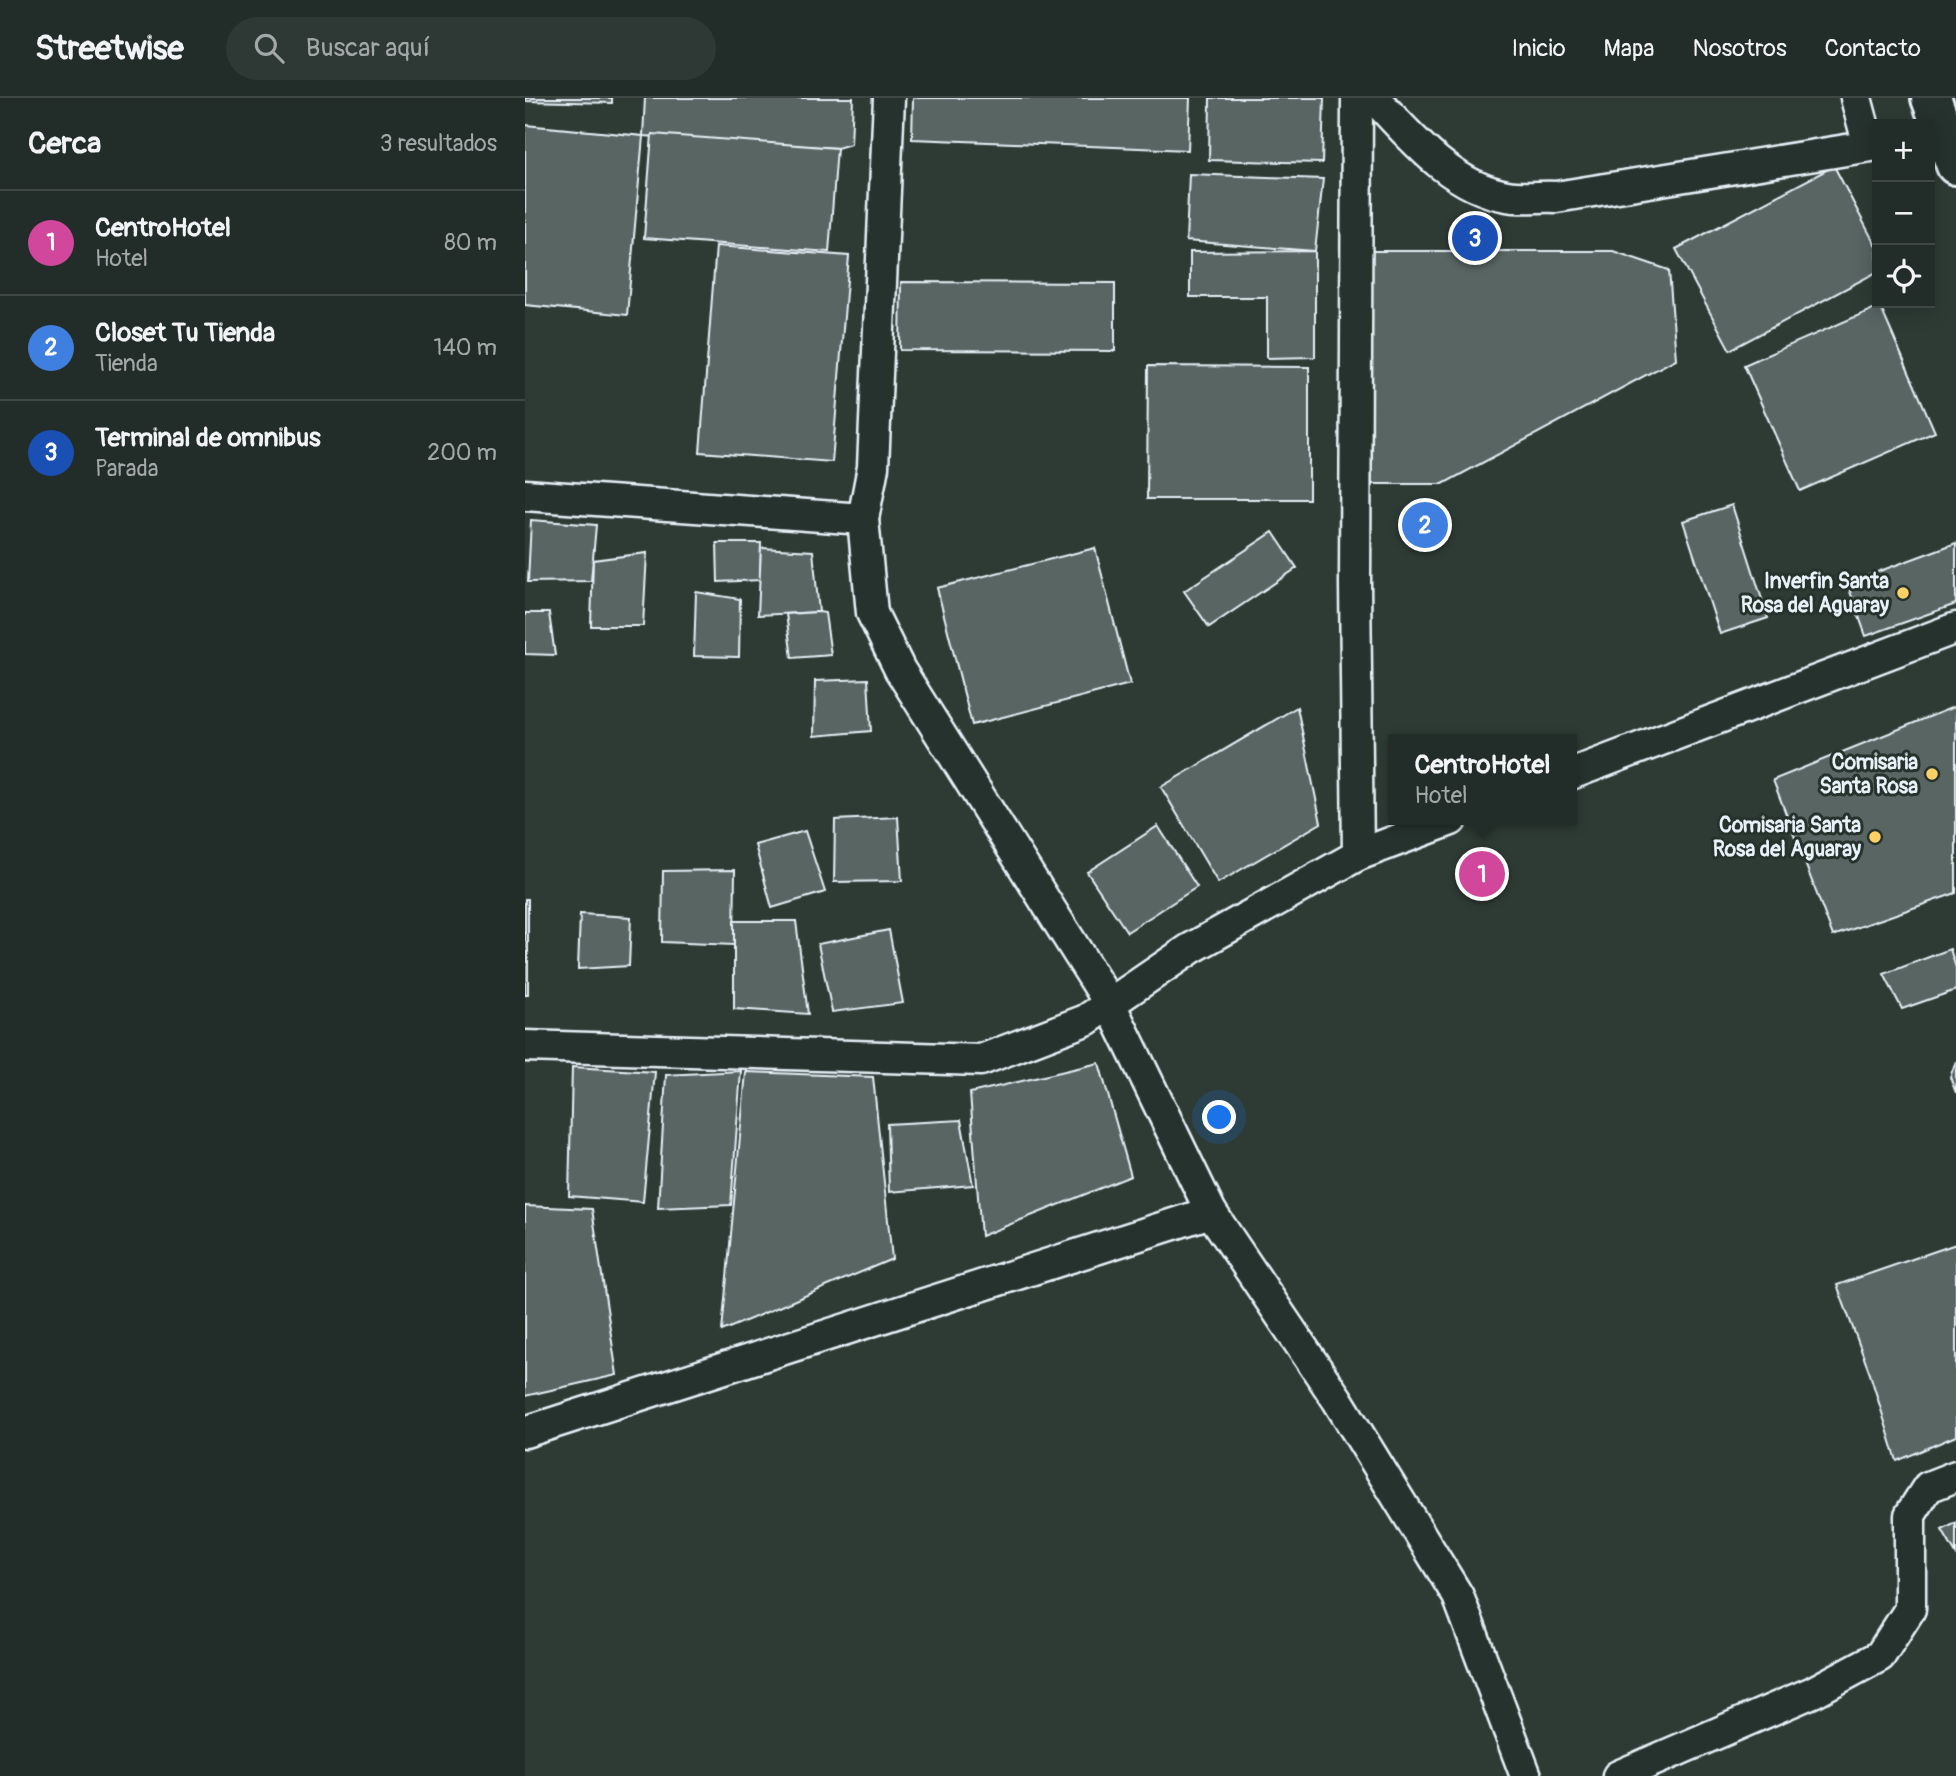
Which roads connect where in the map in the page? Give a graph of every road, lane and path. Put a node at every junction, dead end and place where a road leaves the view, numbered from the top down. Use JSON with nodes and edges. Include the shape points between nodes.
{"nodes":[{"id":1,"x":889,"y":98,"type":"edge"},
{"id":2,"x":1357,"y":98,"type":"edge"},
{"id":3,"x":1374,"y":98,"type":"edge"},
{"id":4,"x":1856,"y":98,"type":"edge"},
{"id":5,"x":1931,"y":98,"type":"edge"},
{"id":6,"x":1872,"y":143,"type":"edge"},
{"id":7,"x":1872,"y":146,"type":"edge"},
{"id":8,"x":1943,"y":146,"type":"edge"},
{"id":9,"x":525,"y":495,"type":"edge"},
{"id":10,"x":863,"y":519,"type":"junction"},
{"id":11,"x":1956,"y":628,"type":"edge"},
{"id":12,"x":1577,"y":772,"type":"edge"},
{"id":13,"x":1438,"y":825,"type":"edge"},
{"id":14,"x":1358,"y":855,"type":"junction"},
{"id":15,"x":1109,"y":1004,"type":"junction"},
{"id":16,"x":525,"y":1046,"type":"edge"},
{"id":17,"x":1211,"y":1212,"type":"junction"},
{"id":18,"x":525,"y":1432,"type":"edge"},
{"id":19,"x":1956,"y":1476,"type":"edge"},
{"id":20,"x":1526,"y":1776,"type":"edge"},
{"id":21,"x":1618,"y":1776,"type":"edge"}],
"edges":[{"from":1,"to":10,"type":"street","via":[[873,467]]},
{"from":2,"to":14,"type":"street"},
{"from":3,"to":7,"type":"street","via":[[1448,170],[1507,196],[1556,197]]},
{"from":4,"to":6,"type":"street"},
{"from":5,"to":8,"type":"highway"},
{"from":9,"to":10,"type":"street"},
{"from":10,"to":15,"type":"street","via":[[872,613],[900,670]]},
{"from":11,"to":12,"type":"street"},
{"from":13,"to":14,"type":"street"},
{"from":14,"to":15,"type":"street","via":[[1190,949]]},
{"from":15,"to":16,"type":"street","via":[[1086,1020],[981,1060]]},
{"from":15,"to":17,"type":"street"},
{"from":17,"to":18,"type":"street"},
{"from":17,"to":20,"type":"street","via":[[1337,1399],[1458,1596]]},
{"from":19,"to":21,"type":"street","via":[[1928,1487],[1910,1515],[1910,1609],[1879,1656],[1813,1692]]}]}
